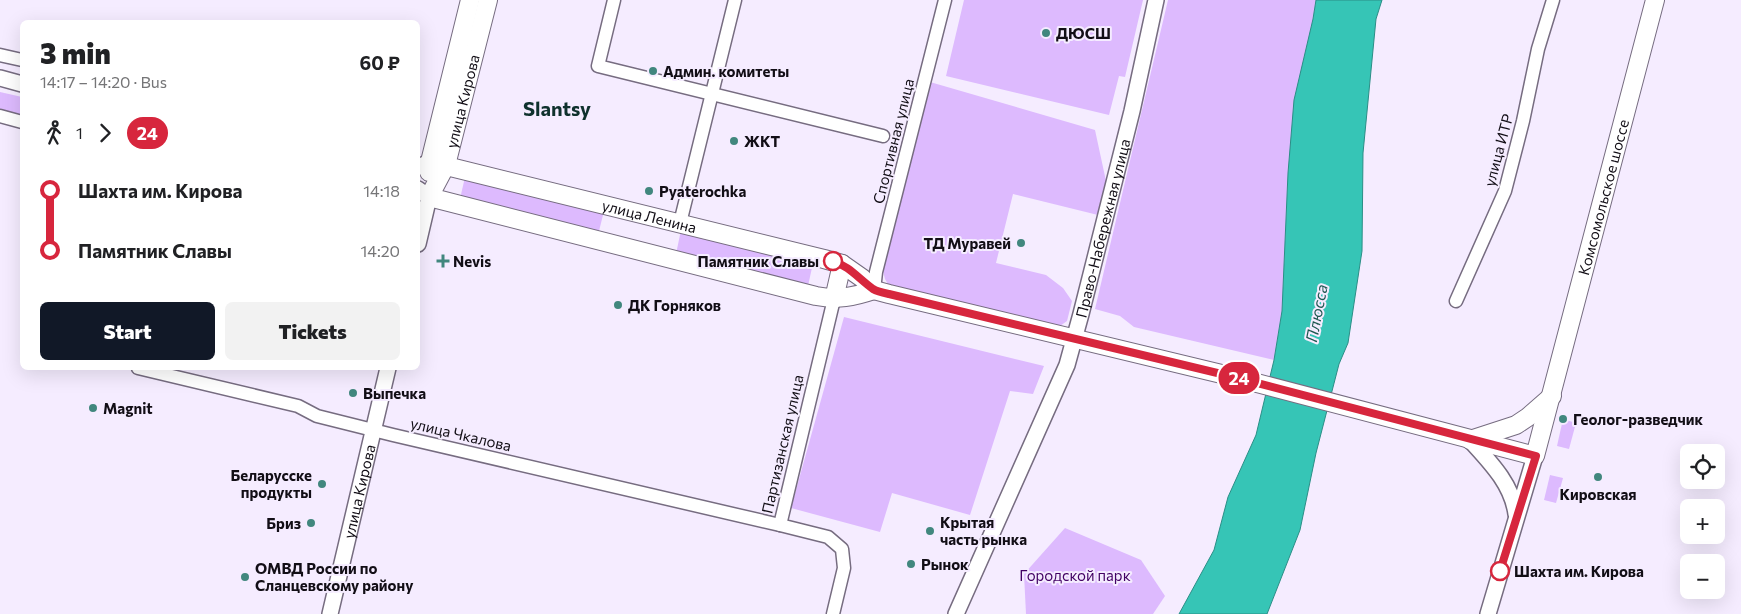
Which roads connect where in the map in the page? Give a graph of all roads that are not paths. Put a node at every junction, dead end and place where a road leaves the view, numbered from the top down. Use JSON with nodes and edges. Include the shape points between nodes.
{"nodes":[{"id":1,"x":470,"y":0,"type":"edge"},
{"id":2,"x":488,"y":0,"type":"edge"},
{"id":3,"x":614,"y":0,"type":"edge"},
{"id":4,"x":735,"y":0,"type":"edge"},
{"id":5,"x":945,"y":0,"type":"edge"},
{"id":6,"x":1156,"y":0,"type":"edge"},
{"id":7,"x":1553,"y":0,"type":"edge"},
{"id":8,"x":1655,"y":0,"type":"edge"},
{"id":9,"x":0,"y":55,"type":"edge"},
{"id":10,"x":20,"y":60,"type":"edge"},
{"id":11,"x":0,"y":78,"type":"edge"},
{"id":12,"x":20,"y":83,"type":"edge"},
{"id":13,"x":712,"y":94,"type":"junction"},
{"id":14,"x":0,"y":116,"type":"edge"},
{"id":15,"x":20,"y":121,"type":"edge"},
{"id":16,"x":883,"y":136,"type":"dead end"},
{"id":17,"x":431,"y":165,"type":"edge"},
{"id":18,"x":423,"y":193,"type":"edge"},
{"id":19,"x":680,"y":223,"type":"junction"},
{"id":20,"x":420,"y":224,"type":"edge"},
{"id":21,"x":842,"y":264,"type":"junction"},
{"id":22,"x":874,"y":290,"type":"junction"},
{"id":23,"x":834,"y":299,"type":"junction"},
{"id":24,"x":1456,"y":302,"type":"dead end"},
{"id":25,"x":1075,"y":338,"type":"junction"},
{"id":26,"x":146,"y":370,"type":"edge"},
{"id":27,"x":388,"y":370,"type":"edge"},
{"id":28,"x":1552,"y":395,"type":"junction"},
{"id":29,"x":374,"y":430,"type":"junction"},
{"id":30,"x":1470,"y":440,"type":"junction"},
{"id":31,"x":1536,"y":456,"type":"junction"},
{"id":32,"x":1516,"y":517,"type":"junction"},
{"id":33,"x":780,"y":525,"type":"junction"},
{"id":34,"x":330,"y":614,"type":"edge"},
{"id":35,"x":833,"y":614,"type":"edge"},
{"id":36,"x":956,"y":614,"type":"edge"},
{"id":37,"x":1488,"y":614,"type":"edge"}],
"edges":[{"from":1,"to":17,"type":"main road","name":"улица Кирова"},
{"from":2,"to":17,"type":"main road","name":"улица Кирова"},
{"from":3,"to":13,"type":"street","via":[[598,66]]},
{"from":4,"to":13,"type":"street"},
{"from":5,"to":22,"type":"street","name":"Спортивная улица"},
{"from":6,"to":25,"type":"street","name":"Право-Набережная улица","via":[[1132,111]]},
{"from":7,"to":24,"type":"street","name":"улица ИТР","via":[[1538,49],[1505,191]]},
{"from":8,"to":28,"type":"main road","name":"Комсомольское шоссе"},
{"from":9,"to":10,"type":"street"},
{"from":11,"to":12,"type":"street"},
{"from":13,"to":16,"type":"street"},
{"from":13,"to":19,"type":"street"},
{"from":14,"to":15,"type":"street"},
{"from":17,"to":18,"type":"main road","name":"улица Кирова"},
{"from":17,"to":19,"type":"main road","name":"улица Ленина"},
{"from":18,"to":20,"type":"street","name":"улица Кирова"},
{"from":18,"to":23,"type":"main road","name":"улица Ленина"},
{"from":19,"to":21,"type":"main road","name":"улица Ленина"},
{"from":21,"to":22,"type":"main road","name":"улица Ленина"},
{"from":21,"to":23,"type":"main road"},
{"from":22,"to":23,"type":"main road","name":"улица Ленина"},
{"from":22,"to":25,"type":"main road","name":"улица Ленина"},
{"from":23,"to":33,"type":"street","name":"Партизанская улица"},
{"from":25,"to":30,"type":"main road","name":"улица Ленина"},
{"from":25,"to":36,"type":"street","name":"Право-Набережная улица","via":[[1067,365]]},
{"from":26,"to":29,"type":"street","name":"улица Чкалова","via":[[298,406],[317,416]]},
{"from":27,"to":29,"type":"street","name":"улица Кирова"},
{"from":28,"to":30,"type":"main road","via":[[1516,424]]},
{"from":28,"to":31,"type":"main road","name":"Комсомольское шоссе"},
{"from":29,"to":33,"type":"street","name":"улица Чкалова"},
{"from":29,"to":34,"type":"street","name":"улица Кирова"},
{"from":30,"to":31,"type":"main road"},
{"from":30,"to":32,"type":"street","via":[[1507,485]]},
{"from":31,"to":32,"type":"street"},
{"from":32,"to":37,"type":"street"},
{"from":33,"to":35,"type":"street","name":"Партизанская улица","via":[[828,537],[842,549],[844,568]]}]}
